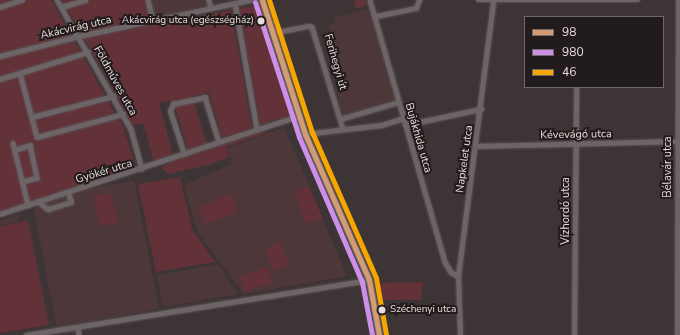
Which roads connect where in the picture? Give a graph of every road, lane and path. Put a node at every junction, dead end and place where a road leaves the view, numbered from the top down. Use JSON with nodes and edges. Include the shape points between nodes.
{"nodes":[{"id":1,"x":22,"y":0,"type":"edge"},
{"id":2,"x":57,"y":0,"type":"edge"},
{"id":3,"x":85,"y":0,"type":"edge"},
{"id":4,"x":148,"y":0,"type":"edge"},
{"id":5,"x":209,"y":0,"type":"edge"},
{"id":6,"x":250,"y":0,"type":"edge"},
{"id":7,"x":262,"y":0,"type":"edge"},
{"id":8,"x":370,"y":0,"type":"edge"},
{"id":9,"x":419,"y":0,"type":"edge"},
{"id":10,"x":478,"y":0,"type":"edge"},
{"id":11,"x":638,"y":0,"type":"edge"},
{"id":12,"x":678,"y":0,"type":"edge"},
{"id":13,"x":533,"y":1,"type":"edge"},
{"id":14,"x":592,"y":1,"type":"edge"},
{"id":15,"x":493,"y":2,"type":"junction"},
{"id":16,"x":235,"y":3,"type":"junction"},
{"id":17,"x":0,"y":6,"type":"edge"},
{"id":18,"x":61,"y":7,"type":"junction"},
{"id":19,"x":211,"y":8,"type":"junction"},
{"id":20,"x":376,"y":16,"type":"junction"},
{"id":21,"x":153,"y":20,"type":"junction"},
{"id":22,"x":272,"y":33,"type":"junction"},
{"id":23,"x":79,"y":36,"type":"junction"},
{"id":24,"x":88,"y":52,"type":"junction"},
{"id":25,"x":0,"y":56,"type":"edge"},
{"id":26,"x":20,"y":73,"type":"junction"},
{"id":27,"x":0,"y":79,"type":"edge"},
{"id":28,"x":576,"y":88,"type":"edge"},
{"id":29,"x":114,"y":96,"type":"junction"},
{"id":30,"x":399,"y":102,"type":"junction"},
{"id":31,"x":481,"y":109,"type":"junction"},
{"id":32,"x":123,"y":114,"type":"junction"},
{"id":33,"x":298,"y":116,"type":"junction"},
{"id":34,"x":32,"y":117,"type":"junction"},
{"id":35,"x":403,"y":118,"type":"junction"},
{"id":36,"x":340,"y":119,"type":"junction"},
{"id":37,"x":405,"y":125,"type":"junction"},
{"id":38,"x":257,"y":129,"type":"junction"},
{"id":39,"x":343,"y":129,"type":"junction"},
{"id":40,"x":305,"y":134,"type":"junction"},
{"id":41,"x":677,"y":141,"type":"junction"},
{"id":42,"x":219,"y":142,"type":"junction"},
{"id":43,"x":14,"y":143,"type":"dead end"},
{"id":44,"x":575,"y":144,"type":"junction"},
{"id":45,"x":476,"y":146,"type":"junction"},
{"id":46,"x":15,"y":150,"type":"junction"},
{"id":47,"x":184,"y":154,"type":"junction"},
{"id":48,"x":142,"y":169,"type":"junction"},
{"id":49,"x":23,"y":182,"type":"junction"},
{"id":50,"x":68,"y":192,"type":"junction"},
{"id":51,"x":38,"y":202,"type":"junction"},
{"id":52,"x":28,"y":205,"type":"junction"},
{"id":53,"x":0,"y":214,"type":"edge"},
{"id":54,"x":458,"y":276,"type":"junction"},
{"id":55,"x":369,"y":280,"type":"junction"},
{"id":56,"x":78,"y":327,"type":"junction"},
{"id":57,"x":26,"y":335,"type":"edge"},
{"id":58,"x":79,"y":335,"type":"edge"},
{"id":59,"x":379,"y":335,"type":"edge"},
{"id":60,"x":460,"y":335,"type":"edge"},
{"id":61,"x":574,"y":335,"type":"edge"},
{"id":62,"x":677,"y":335,"type":"edge"}],
"edges":[{"from":1,"to":17,"type":"street"},
{"from":2,"to":18,"type":"street","name":"Földműves utca"},
{"from":3,"to":18,"type":"street"},
{"from":4,"to":21,"type":"street"},
{"from":5,"to":19,"type":"street"},
{"from":6,"to":16,"type":"street","name":"Akácvirág utca"},
{"from":7,"to":22,"type":"main road"},
{"from":8,"to":20,"type":"street","name":"Bujákhida utca"},
{"from":9,"to":20,"type":"street","via":[[416,8]]},
{"from":10,"to":15,"type":"street"},
{"from":11,"to":14,"type":"street"},
{"from":12,"to":41,"type":"street","name":"Bélavár utca"},
{"from":13,"to":14,"type":"street"},
{"from":13,"to":15,"type":"street"},
{"from":15,"to":31,"type":"street","name":"Napkelet utca"},
{"from":16,"to":19,"type":"street","name":"Akácvirág utca"},
{"from":16,"to":38,"type":"street"},
{"from":18,"to":23,"type":"street","name":"Földműves utca"},
{"from":19,"to":21,"type":"street","name":"Akácvirág utca"},
{"from":20,"to":30,"type":"street","name":"Bujákhida utca"},
{"from":21,"to":23,"type":"street","name":"Akácvirág utca"},
{"from":22,"to":33,"type":"main road"},
{"from":22,"to":36,"type":"street","name":"Ferihegyi út","via":[[312,27]]},
{"from":23,"to":24,"type":"street","name":"Földműves utca"},
{"from":23,"to":25,"type":"street","name":"Akácvirág utca"},
{"from":24,"to":26,"type":"street"},
{"from":24,"to":29,"type":"street","name":"Földműves utca"},
{"from":26,"to":27,"type":"street"},
{"from":26,"to":34,"type":"street"},
{"from":28,"to":44,"type":"street","name":"Vízhordó utca"},
{"from":29,"to":32,"type":"street","name":"Földműves utca"},
{"from":29,"to":34,"type":"street"},
{"from":30,"to":35,"type":"street","name":"Bujákhida utca"},
{"from":30,"to":36,"type":"street"},
{"from":31,"to":37,"type":"street"},
{"from":31,"to":45,"type":"street","name":"Napkelet utca"},
{"from":32,"to":34,"type":"street","via":[[37,137]]},
{"from":32,"to":48,"type":"street","name":"Földműves utca"},
{"from":33,"to":38,"type":"street","name":"Gyökér utca"},
{"from":33,"to":40,"type":"main road"},
{"from":35,"to":37,"type":"street","name":"Bujákhida utca"},
{"from":35,"to":39,"type":"street","via":[[382,125]]},
{"from":36,"to":39,"type":"street","name":"Ferihegyi út"},
{"from":37,"to":54,"type":"street","name":"Bujákhida utca","via":[[445,262],[451,272]]},
{"from":38,"to":42,"type":"street","name":"Gyökér utca"},
{"from":39,"to":40,"type":"street"},
{"from":40,"to":55,"type":"main road"},
{"from":41,"to":44,"type":"street","name":"Kévevágó utca"},
{"from":41,"to":62,"type":"street","name":"Bélavár utca"},
{"from":42,"to":47,"type":"street","name":"Gyökér utca"},
{"from":42,"to":47,"type":"street","via":[[205,97],[173,104],[170,111]]},
{"from":43,"to":46,"type":"street"},
{"from":44,"to":45,"type":"street","name":"Kévevágó utca"},
{"from":44,"to":61,"type":"street","name":"Vízhordó utca"},
{"from":45,"to":54,"type":"street","name":"Napkelet utca"},
{"from":46,"to":49,"type":"street"},
{"from":46,"to":49,"type":"street","via":[[30,145],[37,178]]},
{"from":47,"to":48,"type":"street","name":"Gyökér utca"},
{"from":48,"to":50,"type":"street","name":"Gyökér utca"},
{"from":49,"to":52,"type":"street"},
{"from":50,"to":51,"type":"street","name":"Gyökér utca"},
{"from":50,"to":51,"type":"street","via":[[71,202],[48,209]]},
{"from":51,"to":52,"type":"street","name":"Gyökér utca"},
{"from":52,"to":53,"type":"street","name":"Gyökér utca"},
{"from":54,"to":60,"type":"street","name":"Napkelet utca"},
{"from":55,"to":56,"type":"street"},
{"from":55,"to":59,"type":"main road"},
{"from":56,"to":57,"type":"street"},
{"from":56,"to":58,"type":"street"}]}
